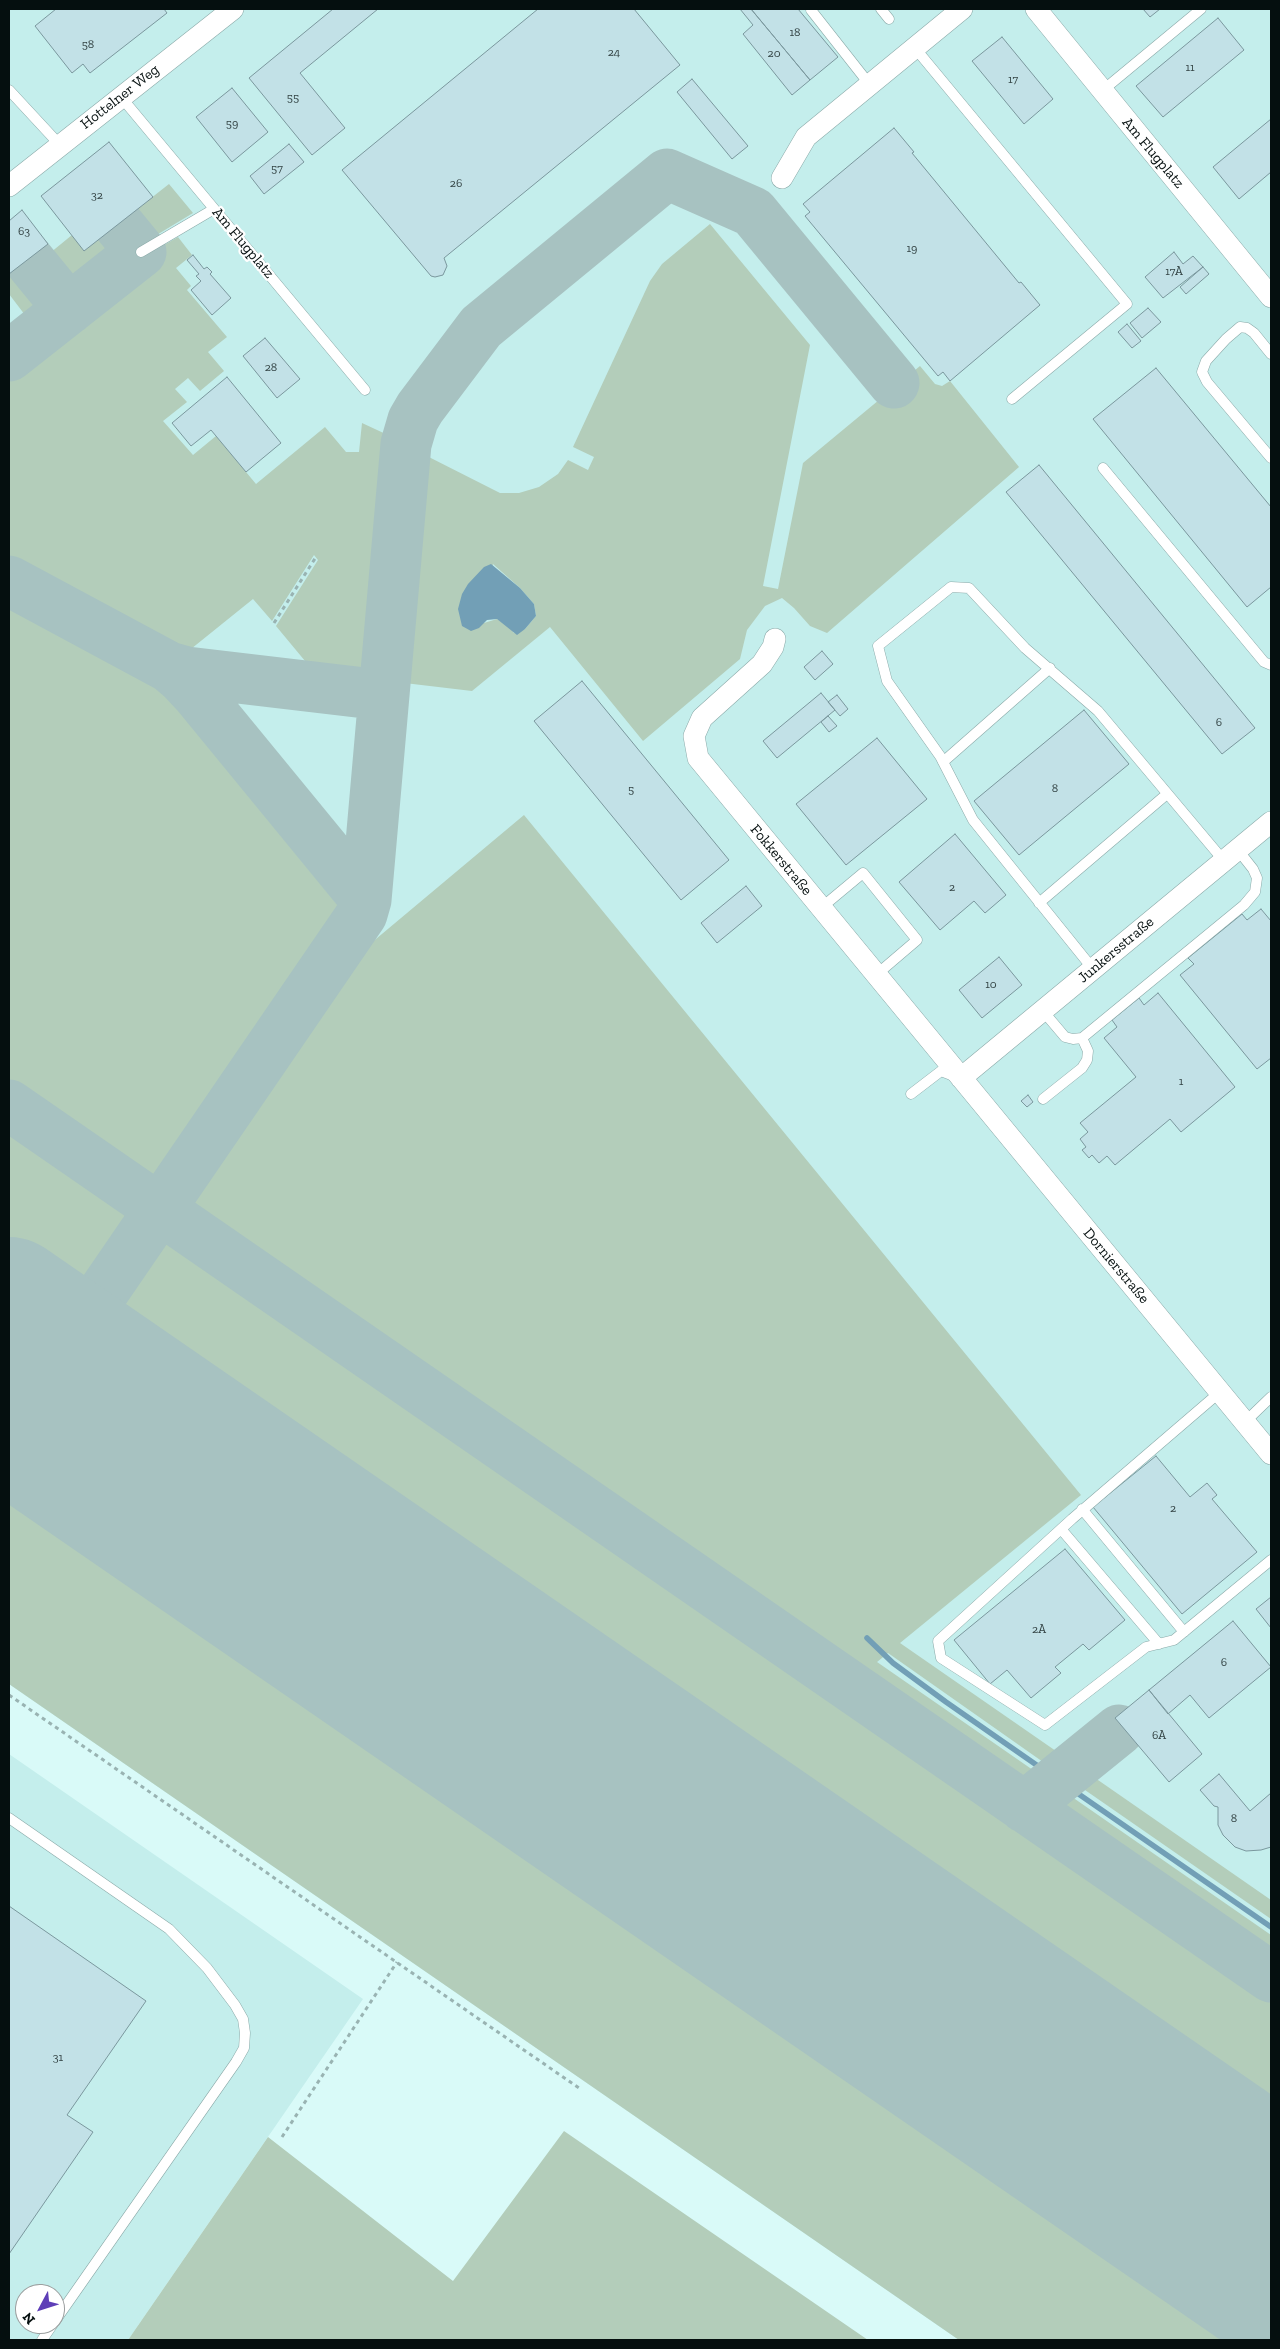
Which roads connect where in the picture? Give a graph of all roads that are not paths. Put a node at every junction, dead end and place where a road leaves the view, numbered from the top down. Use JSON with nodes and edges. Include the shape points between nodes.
{"nodes":[{"id":1,"x":233,"y":9,"type":"edge"},
{"id":2,"x":881,"y":9,"type":"edge"},
{"id":3,"x":962,"y":9,"type":"edge"},
{"id":4,"x":1036,"y":9,"type":"edge"},
{"id":5,"x":1201,"y":9,"type":"edge"},
{"id":6,"x":811,"y":10,"type":"dead end"},
{"id":7,"x":889,"y":19,"type":"dead end"},
{"id":8,"x":916,"y":48,"type":"junction"},
{"id":9,"x":870,"y":85,"type":"junction"},
{"id":10,"x":9,"y":90,"type":"edge"},
{"id":11,"x":1102,"y":92,"type":"junction"},
{"id":12,"x":121,"y":96,"type":"junction"},
{"id":13,"x":59,"y":144,"type":"junction"},
{"id":14,"x":782,"y":178,"type":"dead end"},
{"id":15,"x":9,"y":186,"type":"edge"},
{"id":16,"x":214,"y":209,"type":"junction"},
{"id":17,"x":141,"y":252,"type":"dead end"},
{"id":18,"x":1271,"y":296,"type":"edge"},
{"id":19,"x":1271,"y":354,"type":"edge"},
{"id":20,"x":364,"y":390,"type":"dead end"},
{"id":21,"x":1012,"y":399,"type":"dead end"},
{"id":22,"x":1271,"y":458,"type":"edge"},
{"id":23,"x":1103,"y":468,"type":"dead end"},
{"id":24,"x":775,"y":639,"type":"dead end"},
{"id":25,"x":1271,"y":664,"type":"edge"},
{"id":26,"x":1050,"y":668,"type":"junction"},
{"id":27,"x":943,"y":762,"type":"junction"},
{"id":28,"x":1168,"y":794,"type":"junction"},
{"id":29,"x":1271,"y":822,"type":"edge"},
{"id":30,"x":1231,"y":855,"type":"junction"},
{"id":31,"x":1039,"y":903,"type":"junction"},
{"id":32,"x":821,"y":908,"type":"junction"},
{"id":33,"x":1093,"y":969,"type":"junction"},
{"id":34,"x":876,"y":975,"type":"junction"},
{"id":35,"x":1043,"y":1011,"type":"junction"},
{"id":36,"x":1082,"y":1038,"type":"junction"},
{"id":37,"x":961,"y":1078,"type":"junction"},
{"id":38,"x":911,"y":1094,"type":"dead end"},
{"id":39,"x":1043,"y":1099,"type":"dead end"},
{"id":40,"x":1220,"y":1392,"type":"junction"},
{"id":41,"x":1271,"y":1397,"type":"edge"},
{"id":42,"x":1245,"y":1422,"type":"junction"},
{"id":43,"x":1271,"y":1454,"type":"edge"},
{"id":44,"x":1082,"y":1510,"type":"junction"},
{"id":45,"x":1060,"y":1529,"type":"junction"},
{"id":46,"x":1271,"y":1560,"type":"edge"},
{"id":47,"x":1184,"y":1632,"type":"junction"},
{"id":48,"x":1159,"y":1644,"type":"junction"},
{"id":49,"x":9,"y":1818,"type":"edge"},
{"id":50,"x":65,"y":2307,"type":"edge"}],
"edges":[{"from":1,"to":12,"type":"street","name":"Hottelner Weg"},
{"from":2,"to":7,"type":"lane"},
{"from":3,"to":8,"type":"street"},
{"from":4,"to":11,"type":"street","name":"Am Flugplatz"},
{"from":5,"to":11,"type":"lane"},
{"from":6,"to":9,"type":"lane"},
{"from":8,"to":9,"type":"street"},
{"from":8,"to":21,"type":"lane","via":[[1127,304]]},
{"from":9,"to":14,"type":"street","via":[[806,137]]},
{"from":10,"to":13,"type":"lane"},
{"from":11,"to":18,"type":"street","name":"Am Flugplatz"},
{"from":12,"to":13,"type":"street","name":"Hottelner Weg"},
{"from":12,"to":16,"type":"lane","name":"Am Flugplatz"},
{"from":13,"to":15,"type":"street","name":"Hottelner Weg"},
{"from":16,"to":17,"type":"lane"},
{"from":16,"to":20,"type":"lane","name":"Am Flugplatz"},
{"from":19,"to":22,"type":"lane","via":[[1248,328],[1240,328],[1206,361],[1202,372]]},
{"from":23,"to":25,"type":"lane","via":[[1264,662]]},
{"from":24,"to":32,"type":"street","name":"Fokkerstraße","via":[[762,664],[702,718],[696,730],[695,744],[701,763]]},
{"from":26,"to":27,"type":"lane"},
{"from":26,"to":27,"type":"lane","via":[[1025,648],[969,588],[952,587],[878,646],[887,681]]},
{"from":26,"to":28,"type":"lane","via":[[1098,711]]},
{"from":27,"to":31,"type":"lane","via":[[973,820]]},
{"from":28,"to":30,"type":"lane"},
{"from":28,"to":31,"type":"lane"},
{"from":29,"to":30,"type":"street","name":"Junkersstraße"},
{"from":30,"to":33,"type":"street","name":"Junkersstraße"},
{"from":30,"to":36,"type":"lane","via":[[1253,869],[1257,884],[1251,898]]},
{"from":31,"to":33,"type":"lane"},
{"from":32,"to":34,"type":"street","name":"Fokkerstraße"},
{"from":32,"to":34,"type":"lane","via":[[863,874],[917,940]]},
{"from":33,"to":35,"type":"street","name":"Junkersstraße"},
{"from":34,"to":37,"type":"street","name":"Fokkerstraße"},
{"from":35,"to":36,"type":"lane","via":[[1065,1037]]},
{"from":35,"to":37,"type":"street","name":"Junkersstraße"},
{"from":36,"to":39,"type":"lane","via":[[1088,1051],[1082,1068]]},
{"from":37,"to":38,"type":"lane","via":[[941,1071]]},
{"from":37,"to":40,"type":"street","name":"Dornierstraße"},
{"from":40,"to":42,"type":"street","name":"Dornierstraße"},
{"from":40,"to":44,"type":"lane"},
{"from":41,"to":42,"type":"lane"},
{"from":42,"to":43,"type":"street","name":"Dornierstraße"},
{"from":44,"to":45,"type":"lane"},
{"from":44,"to":47,"type":"lane"},
{"from":45,"to":48,"type":"lane"},
{"from":45,"to":48,"type":"lane","via":[[938,1641],[942,1658],[1045,1725],[1146,1647]]},
{"from":46,"to":47,"type":"lane"},
{"from":47,"to":48,"type":"lane","via":[[1174,1640]]},
{"from":49,"to":50,"type":"lane","via":[[169,1928],[207,1968],[235,2005],[243,2019],[245,2033],[244,2048],[236,2062]]}]}
